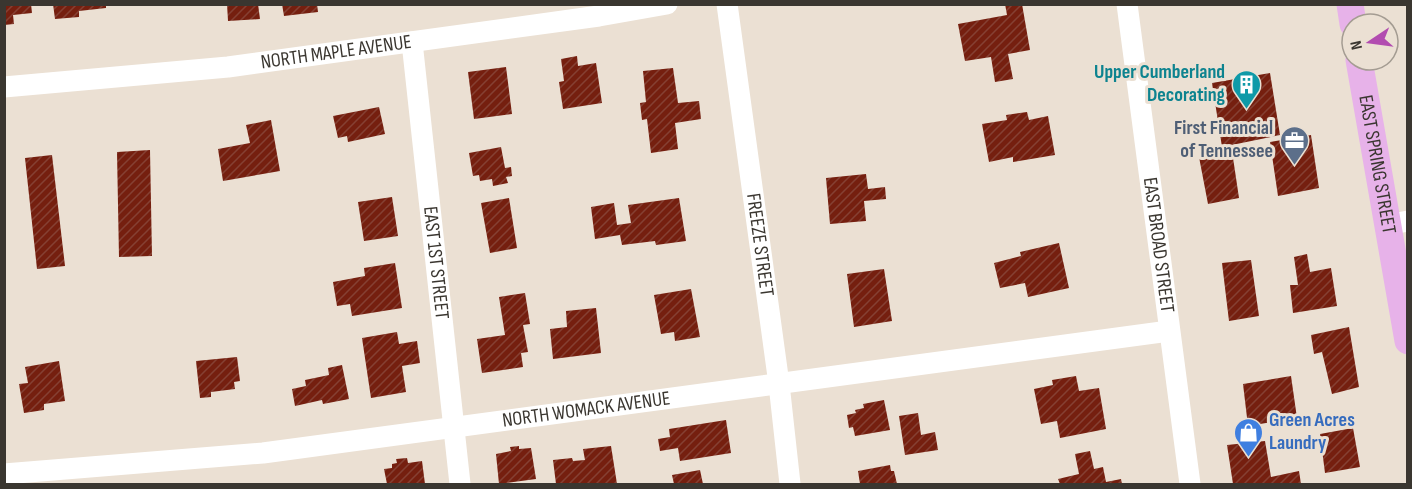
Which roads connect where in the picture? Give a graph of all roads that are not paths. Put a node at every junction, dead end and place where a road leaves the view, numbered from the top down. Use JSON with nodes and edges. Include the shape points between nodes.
{"nodes":[{"id":1,"x":667,"y":4,"type":"edge"},
{"id":2,"x":727,"y":4,"type":"edge"},
{"id":3,"x":1127,"y":4,"type":"edge"},
{"id":4,"x":598,"y":10,"type":"edge"},
{"id":5,"x":412,"y":42,"type":"junction"},
{"id":6,"x":1362,"y":72,"type":"edge"},
{"id":7,"x":4,"y":87,"type":"edge"},
{"id":8,"x":1397,"y":223,"type":"edge"},
{"id":9,"x":1169,"y":331,"type":"junction"},
{"id":10,"x":1407,"y":341,"type":"edge"},
{"id":11,"x":779,"y":384,"type":"junction"},
{"id":12,"x":453,"y":428,"type":"junction"},
{"id":13,"x":4,"y":474,"type":"edge"},
{"id":14,"x":460,"y":484,"type":"edge"},
{"id":15,"x":790,"y":484,"type":"edge"},
{"id":16,"x":1190,"y":484,"type":"edge"}],
"edges":[{"from":1,"to":4,"type":"street","name":"NORTH MAPLE AVENUE"},
{"from":2,"to":11,"type":"street","name":"FREEZE STREET"},
{"from":3,"to":9,"type":"street","name":"EAST BROAD STREET"},
{"from":4,"to":5,"type":"street","name":"NORTH MAPLE AVENUE"},
{"from":5,"to":7,"type":"street","name":"NORTH MAPLE AVENUE","via":[[228,68]]},
{"from":5,"to":12,"type":"street","name":"EAST 1ST STREET"},
{"from":6,"to":8,"type":"main road","name":"EAST SPRING STREET"},
{"from":8,"to":10,"type":"main road","name":"EAST SPRING STREET"},
{"from":9,"to":11,"type":"street","name":"NORTH WOMACK AVENUE"},
{"from":9,"to":16,"type":"street","name":"EAST BROAD STREET"},
{"from":11,"to":12,"type":"street","name":"NORTH WOMACK AVENUE"},
{"from":11,"to":15,"type":"street","name":"FREEZE STREET"},
{"from":12,"to":13,"type":"street","name":"NORTH WOMACK AVENUE","via":[[263,453]]},
{"from":12,"to":14,"type":"street","name":"EAST 1ST STREET"}]}
